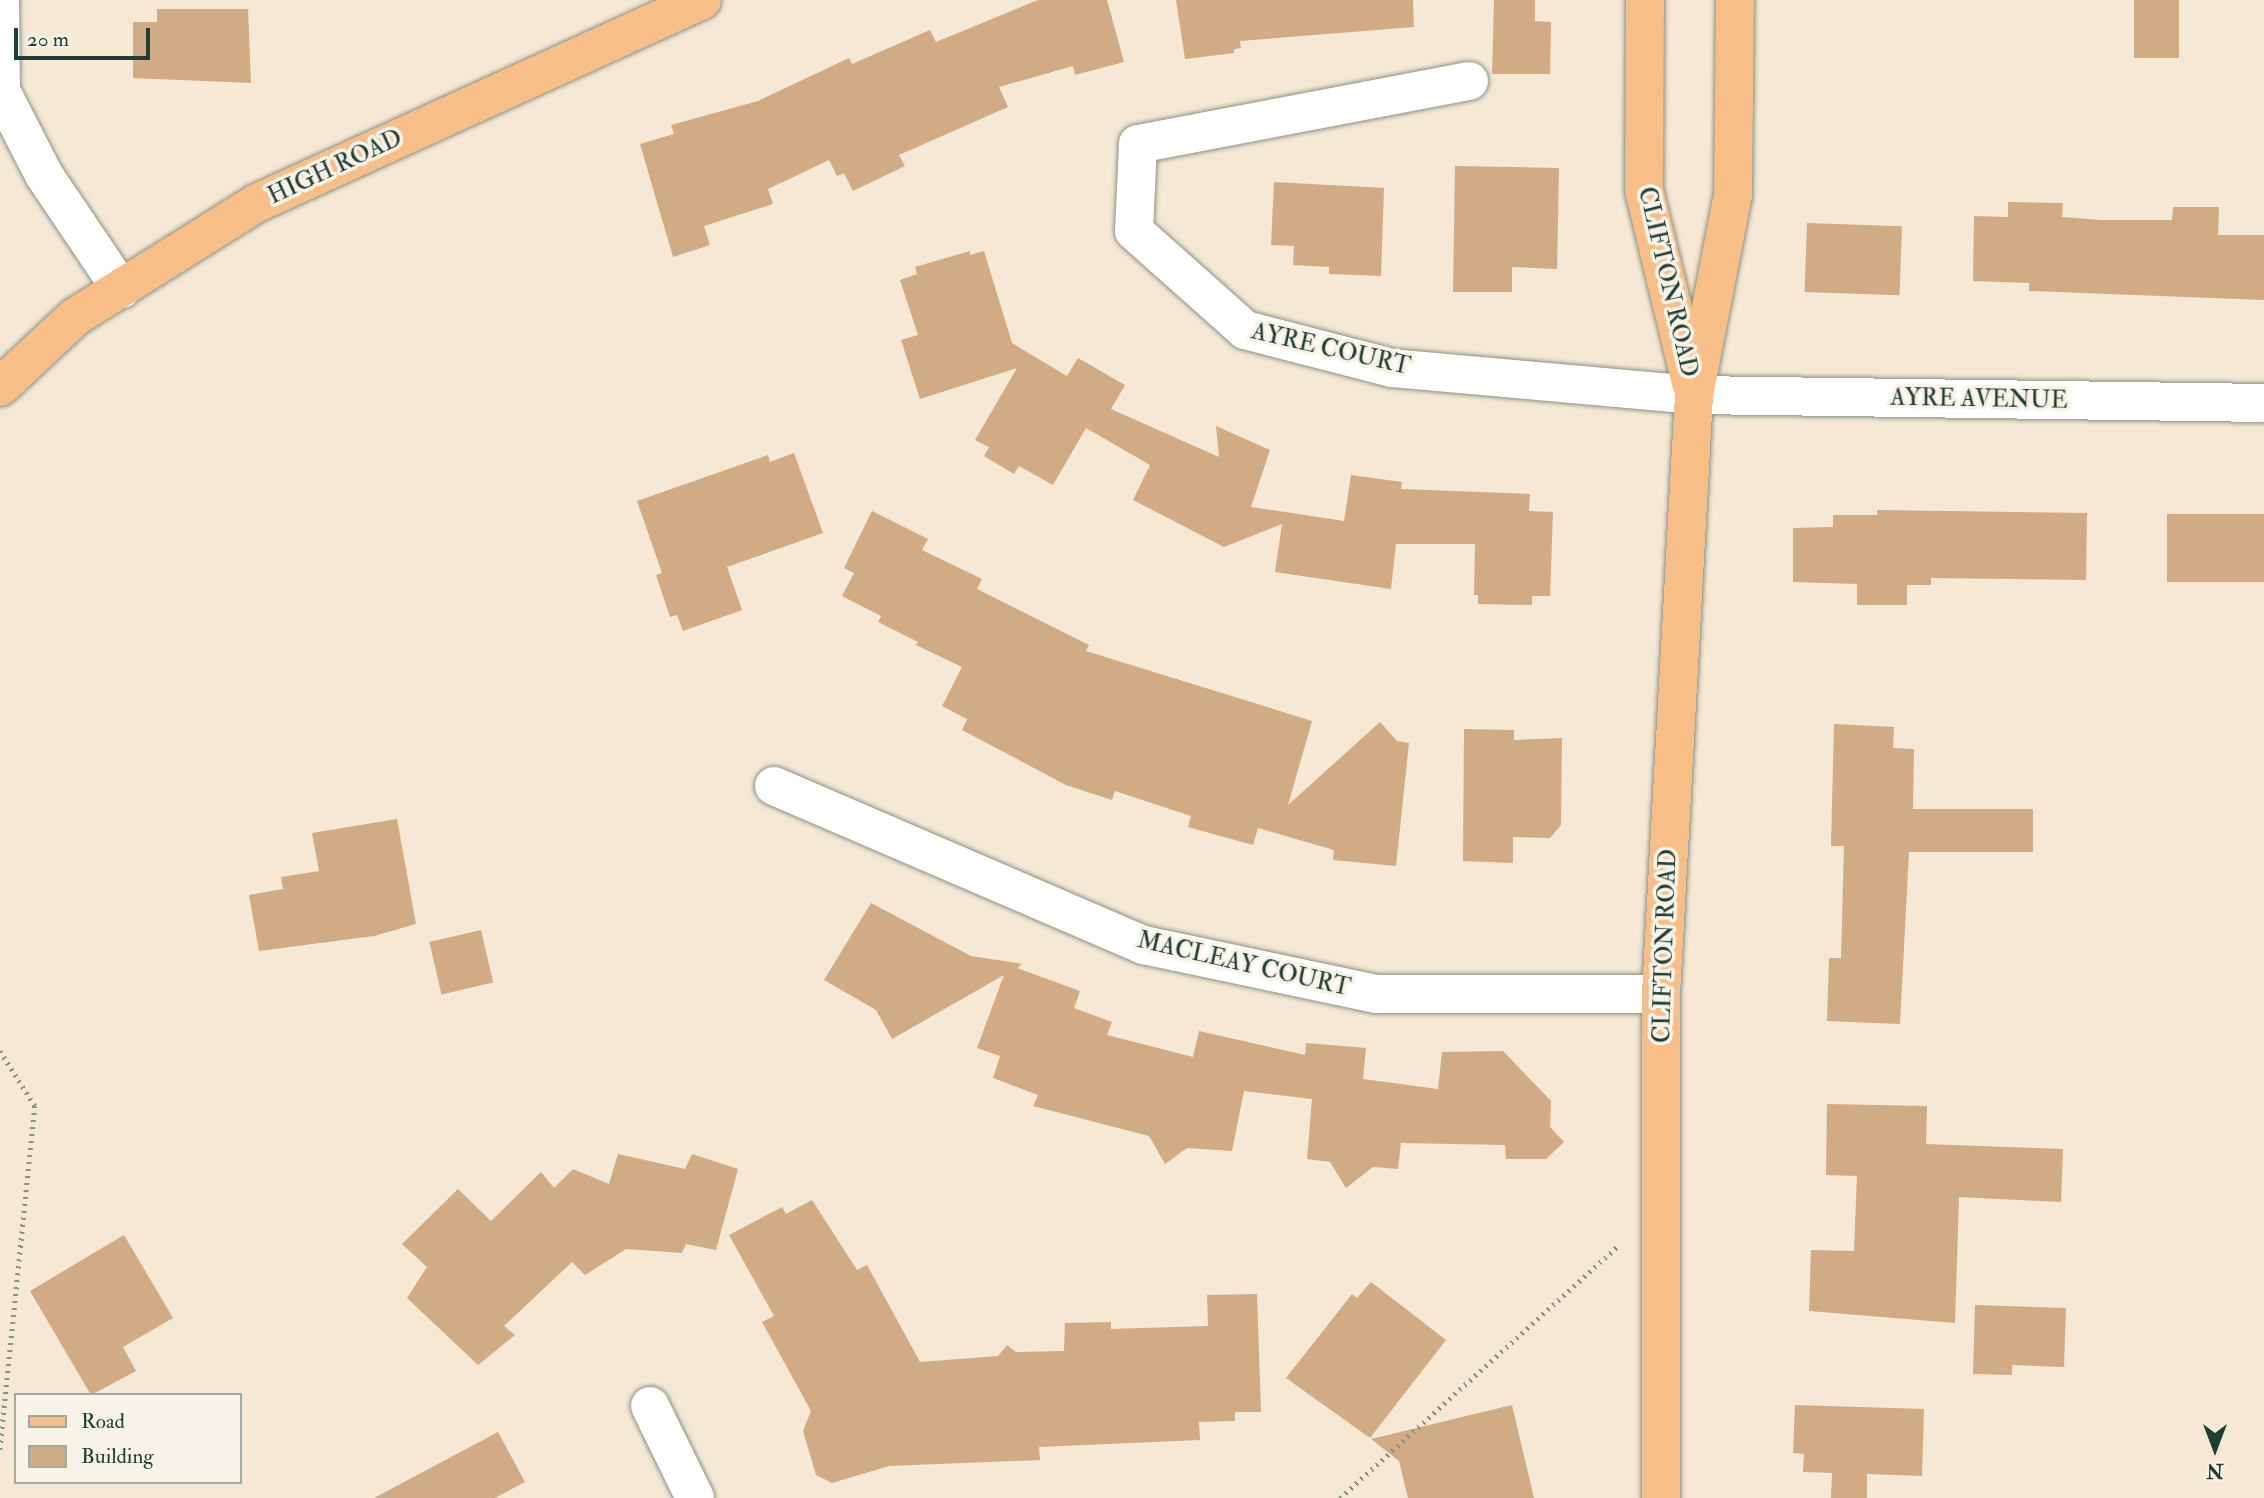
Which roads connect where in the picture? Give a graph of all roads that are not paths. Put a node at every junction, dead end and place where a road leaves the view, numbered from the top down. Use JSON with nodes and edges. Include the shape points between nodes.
{"nodes":[{"id":1,"x":1,"y":0,"type":"edge"},
{"id":2,"x":702,"y":0,"type":"edge"},
{"id":3,"x":1645,"y":0,"type":"edge"},
{"id":4,"x":1735,"y":0,"type":"edge"},
{"id":5,"x":661,"y":11,"type":"edge"},
{"id":6,"x":1469,"y":81,"type":"dead end"},
{"id":7,"x":121,"y":289,"type":"junction"},
{"id":8,"x":0,"y":387,"type":"edge"},
{"id":9,"x":1694,"y":395,"type":"junction"},
{"id":10,"x":2264,"y":403,"type":"edge"},
{"id":11,"x":774,"y":786,"type":"dead end"},
{"id":12,"x":1661,"y":994,"type":"junction"},
{"id":13,"x":650,"y":1406,"type":"dead end"},
{"id":14,"x":695,"y":1498,"type":"edge"},
{"id":15,"x":1661,"y":1498,"type":"edge"}],
"edges":[{"from":1,"to":7,"type":"street","via":[[1,91],[44,176]]},
{"from":2,"to":5,"type":"main road","name":"HIGH ROAD"},
{"from":3,"to":9,"type":"main road","name":"CLIFTON ROAD","via":[[1644,190]]},
{"from":4,"to":9,"type":"main road","name":"CLIFTON ROAD","via":[[1733,194]]},
{"from":5,"to":7,"type":"main road","name":"HIGH ROAD","via":[[257,203]]},
{"from":6,"to":9,"type":"street","name":"AYRE COURT","via":[[1138,144],[1134,231],[1245,330],[1392,368]]},
{"from":7,"to":8,"type":"main road","name":"HIGH ROAD","via":[[75,317]]},
{"from":9,"to":10,"type":"street","name":"AYRE AVENUE"},
{"from":9,"to":12,"type":"main road","name":"CLIFTON ROAD"},
{"from":11,"to":12,"type":"street","name":"MACLEAY COURT","via":[[1144,945],[1376,994]]},
{"from":12,"to":15,"type":"main road","name":"CLIFTON ROAD"},
{"from":13,"to":14,"type":"street"}]}
